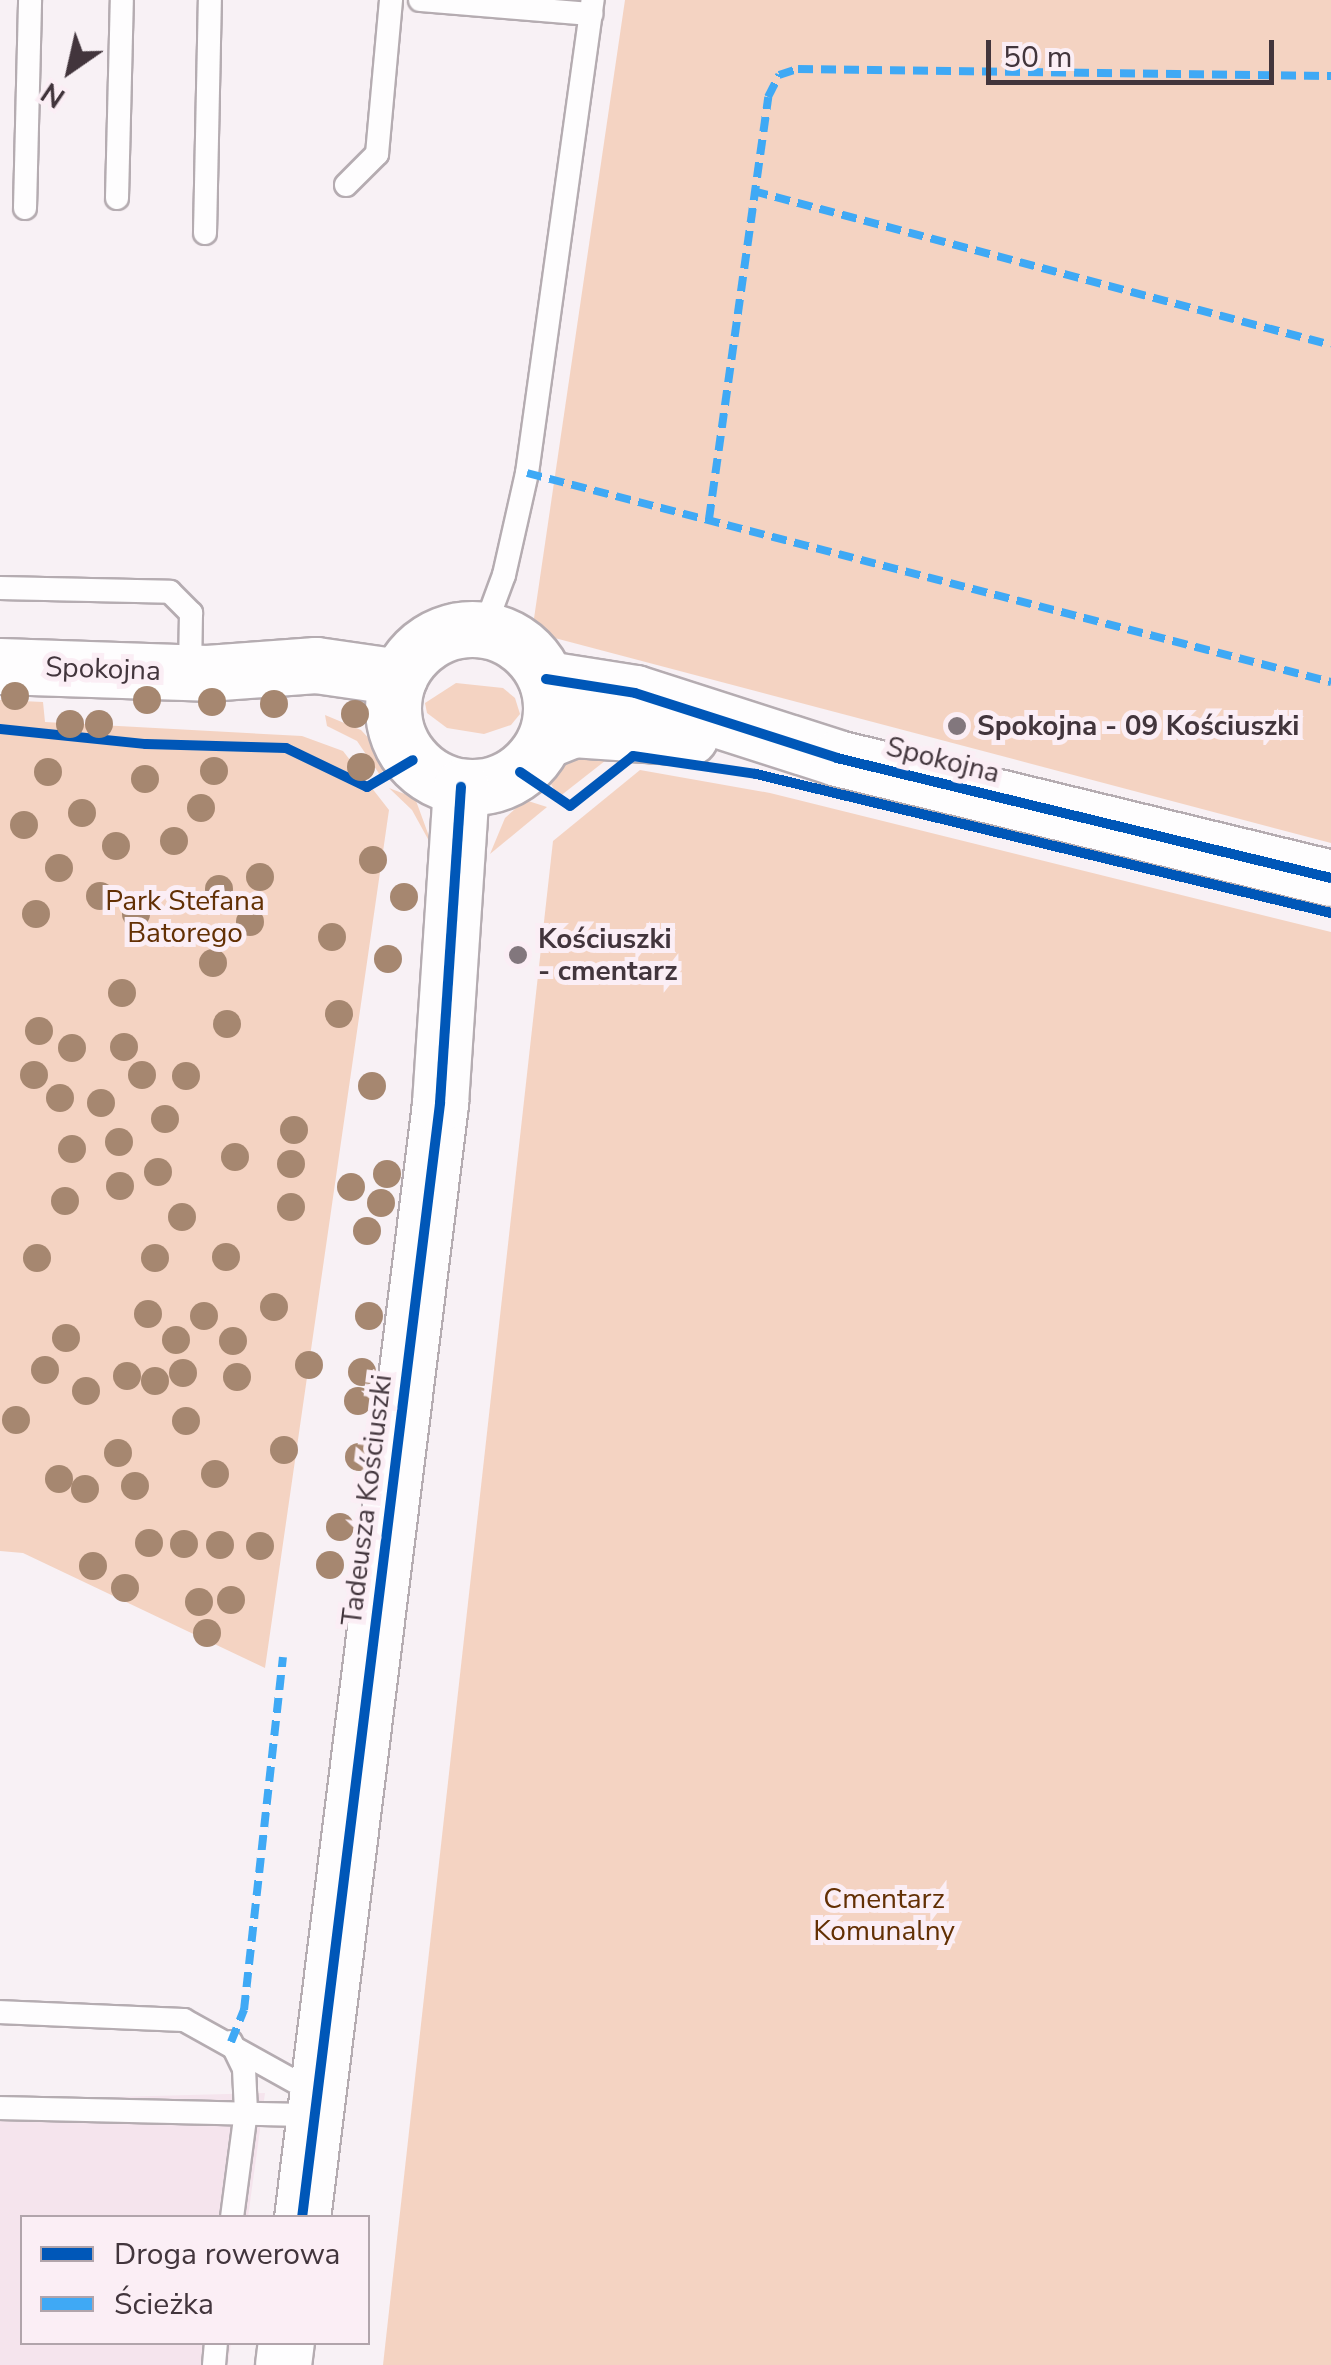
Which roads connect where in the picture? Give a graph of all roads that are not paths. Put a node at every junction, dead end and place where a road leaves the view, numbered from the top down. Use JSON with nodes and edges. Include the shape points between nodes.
{"nodes":[{"id":1,"x":30,"y":0,"type":"edge"},
{"id":2,"x":122,"y":0,"type":"edge"},
{"id":3,"x":210,"y":0,"type":"edge"},
{"id":4,"x":391,"y":0,"type":"edge"},
{"id":5,"x":420,"y":0,"type":"edge"},
{"id":6,"x":592,"y":7,"type":"edge"},
{"id":7,"x":346,"y":185,"type":"dead end"},
{"id":8,"x":117,"y":198,"type":"dead end"},
{"id":9,"x":25,"y":208,"type":"dead end"},
{"id":10,"x":204,"y":233,"type":"dead end"},
{"id":11,"x":0,"y":588,"type":"edge"},
{"id":12,"x":484,"y":629,"type":"junction"},
{"id":13,"x":0,"y":666,"type":"edge"},
{"id":14,"x":198,"y":673,"type":"junction"},
{"id":15,"x":546,"y":679,"type":"junction"},
{"id":16,"x":396,"y":697,"type":"junction"},
{"id":17,"x":546,"y":740,"type":"junction"},
{"id":18,"x":837,"y":758,"type":"junction"},
{"id":19,"x":461,"y":787,"type":"junction"},
{"id":20,"x":1331,"y":878,"type":"edge"},
{"id":21,"x":0,"y":2012,"type":"edge"},
{"id":22,"x":231,"y":2042,"type":"junction"},
{"id":23,"x":316,"y":2105,"type":"junction"},
{"id":24,"x":0,"y":2108,"type":"edge"},
{"id":25,"x":246,"y":2111,"type":"junction"},
{"id":26,"x":232,"y":2215,"type":"edge"},
{"id":27,"x":302,"y":2215,"type":"edge"}],
"edges":[{"from":1,"to":9,"type":"lane"},
{"from":2,"to":8,"type":"lane"},
{"from":3,"to":10,"type":"lane"},
{"from":4,"to":7,"type":"lane","via":[[377,154]]},
{"from":5,"to":6,"type":"lane"},
{"from":6,"to":12,"type":"lane","via":[[527,473]]},
{"from":11,"to":14,"type":"lane","via":[[170,592],[190,614]]},
{"from":12,"to":15,"type":"street","via":[[522,646]]},
{"from":12,"to":16,"type":"street","via":[[433,640]]},
{"from":13,"to":14,"type":"street","name":"Spokojna"},
{"from":14,"to":16,"type":"street","name":"Spokojna"},
{"from":15,"to":17,"type":"street","via":[[552,720]]},
{"from":15,"to":18,"type":"street","name":"Spokojna","via":[[635,693]]},
{"from":16,"to":19,"type":"street","via":[[403,747],[423,771]]},
{"from":17,"to":18,"type":"street","name":"Spokojna","via":[[573,730],[634,728]]},
{"from":17,"to":19,"type":"street","via":[[528,765],[502,783]]},
{"from":18,"to":20,"type":"street","name":"Spokojna"},
{"from":19,"to":23,"type":"street","name":"Tadeusza Kościuszki","via":[[440,1103]]},
{"from":21,"to":22,"type":"lane","via":[[184,2020]]},
{"from":22,"to":23,"type":"lane"},
{"from":22,"to":25,"type":"lane","via":[[244,2069]]},
{"from":23,"to":25,"type":"lane"},
{"from":23,"to":27,"type":"street","name":"Tadeusza Kościuszki"},
{"from":24,"to":25,"type":"lane"},
{"from":25,"to":26,"type":"lane"}]}
